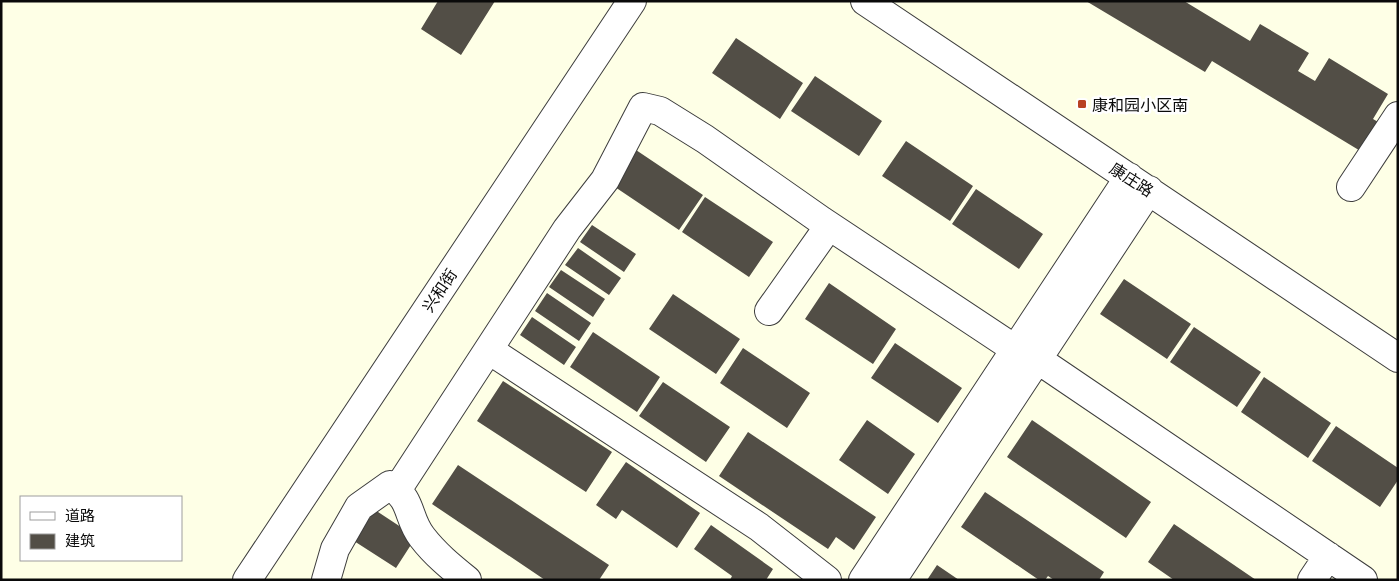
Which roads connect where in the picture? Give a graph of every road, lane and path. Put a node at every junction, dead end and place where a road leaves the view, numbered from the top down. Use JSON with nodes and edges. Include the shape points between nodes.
{"nodes":[{"id":1,"x":632,"y":1,"type":"edge"},
{"id":2,"x":865,"y":1,"type":"edge"},
{"id":3,"x":1398,"y":116,"type":"edge"},
{"id":4,"x":1139,"y":184,"type":"junction"},
{"id":5,"x":1351,"y":187,"type":"dead end"},
{"id":6,"x":829,"y":226,"type":"junction"},
{"id":7,"x":769,"y":311,"type":"dead end"},
{"id":8,"x":489,"y":350,"type":"junction"},
{"id":9,"x":1026,"y":354,"type":"junction"},
{"id":10,"x":1398,"y":358,"type":"edge"},
{"id":11,"x":1003,"y":390,"type":"junction"},
{"id":12,"x":397,"y":490,"type":"junction"},
{"id":13,"x":1328,"y":556,"type":"junction"},
{"id":14,"x":247,"y":580,"type":"edge"},
{"id":15,"x":326,"y":580,"type":"edge"},
{"id":16,"x":468,"y":580,"type":"edge"},
{"id":17,"x":827,"y":580,"type":"edge"},
{"id":18,"x":863,"y":580,"type":"edge"},
{"id":19,"x":892,"y":580,"type":"edge"},
{"id":20,"x":1312,"y":580,"type":"edge"},
{"id":21,"x":1363,"y":580,"type":"edge"}],
"edges":[{"from":1,"to":14,"type":"street","name":"兴和街"},
{"from":2,"to":4,"type":"street","name":"康庄路"},
{"from":3,"to":5,"type":"street"},
{"from":4,"to":9,"type":"street"},
{"from":4,"to":10,"type":"street","name":"康庄路"},
{"from":6,"to":7,"type":"street"},
{"from":6,"to":8,"type":"street","via":[[660,110],[644,107],[605,180],[567,229]]},
{"from":6,"to":9,"type":"street"},
{"from":8,"to":12,"type":"street","via":[[446,410]]},
{"from":8,"to":17,"type":"street","via":[[759,527]]},
{"from":9,"to":11,"type":"street"},
{"from":9,"to":13,"type":"street"},
{"from":11,"to":18,"type":"street"},
{"from":11,"to":19,"type":"street"},
{"from":12,"to":15,"type":"street","via":[[390,485],[359,507],[335,549]]},
{"from":12,"to":16,"type":"street","via":[[402,493],[420,536]]},
{"from":13,"to":20,"type":"street"},
{"from":13,"to":21,"type":"street"}]}
